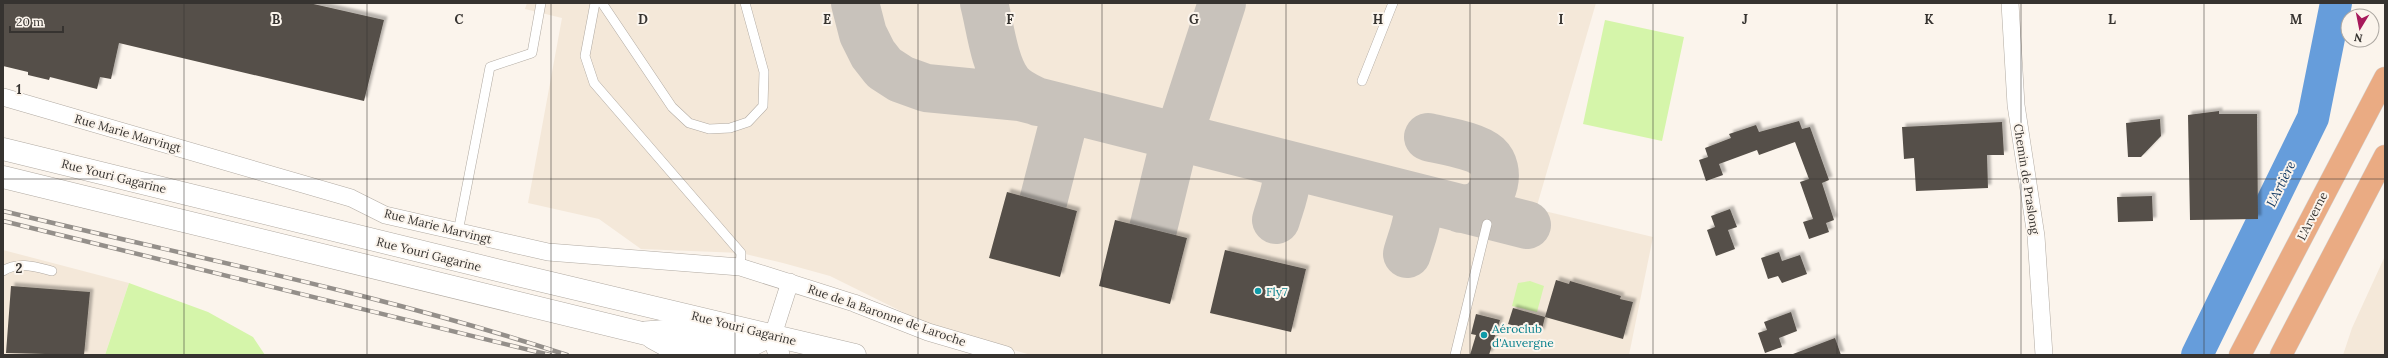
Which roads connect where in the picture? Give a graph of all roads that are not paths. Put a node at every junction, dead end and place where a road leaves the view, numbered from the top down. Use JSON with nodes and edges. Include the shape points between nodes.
{"nodes":[{"id":1,"x":542,"y":3,"type":"edge"},
{"id":2,"x":595,"y":3,"type":"edge"},
{"id":3,"x":602,"y":3,"type":"edge"},
{"id":4,"x":745,"y":3,"type":"edge"},
{"id":5,"x":1393,"y":3,"type":"edge"},
{"id":6,"x":2010,"y":3,"type":"edge"},
{"id":7,"x":2385,"y":78,"type":"edge"},
{"id":8,"x":1362,"y":81,"type":"dead end"},
{"id":9,"x":3,"y":97,"type":"edge"},
{"id":10,"x":3,"y":136,"type":"edge"},
{"id":11,"x":3,"y":149,"type":"edge"},
{"id":12,"x":2385,"y":156,"type":"edge"},
{"id":13,"x":3,"y":177,"type":"edge"},
{"id":14,"x":255,"y":210,"type":"junction"},
{"id":15,"x":1487,"y":224,"type":"dead end"},
{"id":16,"x":458,"y":232,"type":"junction"},
{"id":17,"x":740,"y":267,"type":"junction"},
{"id":18,"x":3,"y":270,"type":"edge"},
{"id":19,"x":52,"y":271,"type":"dead end"},
{"id":20,"x":790,"y":282,"type":"junction"},
{"id":21,"x":643,"y":332,"type":"junction"},
{"id":22,"x":776,"y":345,"type":"edge"},
{"id":23,"x":812,"y":350,"type":"edge"},
{"id":24,"x":683,"y":355,"type":"edge"},
{"id":25,"x":732,"y":355,"type":"edge"},
{"id":26,"x":855,"y":355,"type":"edge"},
{"id":27,"x":1006,"y":355,"type":"edge"},
{"id":28,"x":1455,"y":355,"type":"edge"},
{"id":29,"x":2044,"y":355,"type":"edge"},
{"id":30,"x":2240,"y":355,"type":"edge"},
{"id":31,"x":2281,"y":355,"type":"edge"}],
"edges":[{"from":1,"to":16,"type":"lane","via":[[532,53],[490,68]]},
{"from":2,"to":17,"type":"lane","via":[[585,56],[594,83],[741,253]]},
{"from":3,"to":4,"type":"lane","via":[[672,107],[689,123],[709,129],[730,128],[748,122],[762,106],[764,72]]},
{"from":5,"to":8,"type":"lane"},
{"from":6,"to":29,"type":"street","name":"Chemin de Praslong","via":[[2016,105],[2036,236]]},
{"from":7,"to":30,"type":"highway","name":"L'Arverne"},
{"from":9,"to":16,"type":"street","name":"Rue Marie Marvingt","via":[[351,198],[385,215]]},
{"from":10,"to":14,"type":"main road","via":[[183,182]]},
{"from":11,"to":14,"type":"main road","name":"Rue Youri Gagarine"},
{"from":12,"to":31,"type":"highway"},
{"from":13,"to":21,"type":"main road"},
{"from":14,"to":22,"type":"main road","name":"Rue Youri Gagarine","via":[[512,274]]},
{"from":15,"to":28,"type":"lane"},
{"from":16,"to":17,"type":"street","name":"Rue Marie Marvingt","via":[[548,252]]},
{"from":17,"to":20,"type":"street","name":"Rue Marie Marvingt"},
{"from":18,"to":19,"type":"lane","via":[[11,266],[32,266]]},
{"from":20,"to":22,"type":"street"},
{"from":20,"to":27,"type":"street","name":"Rue de la Baronne de Laroche","via":[[854,303],[928,332]]},
{"from":21,"to":22,"type":"street","via":[[685,329],[751,346]]},
{"from":21,"to":24,"type":"street"},
{"from":21,"to":25,"type":"main road"},
{"from":22,"to":23,"type":"main road","name":"Rue Youri Gagarine"},
{"from":23,"to":26,"type":"main road","name":"Rue Youri Gagarine"}]}
